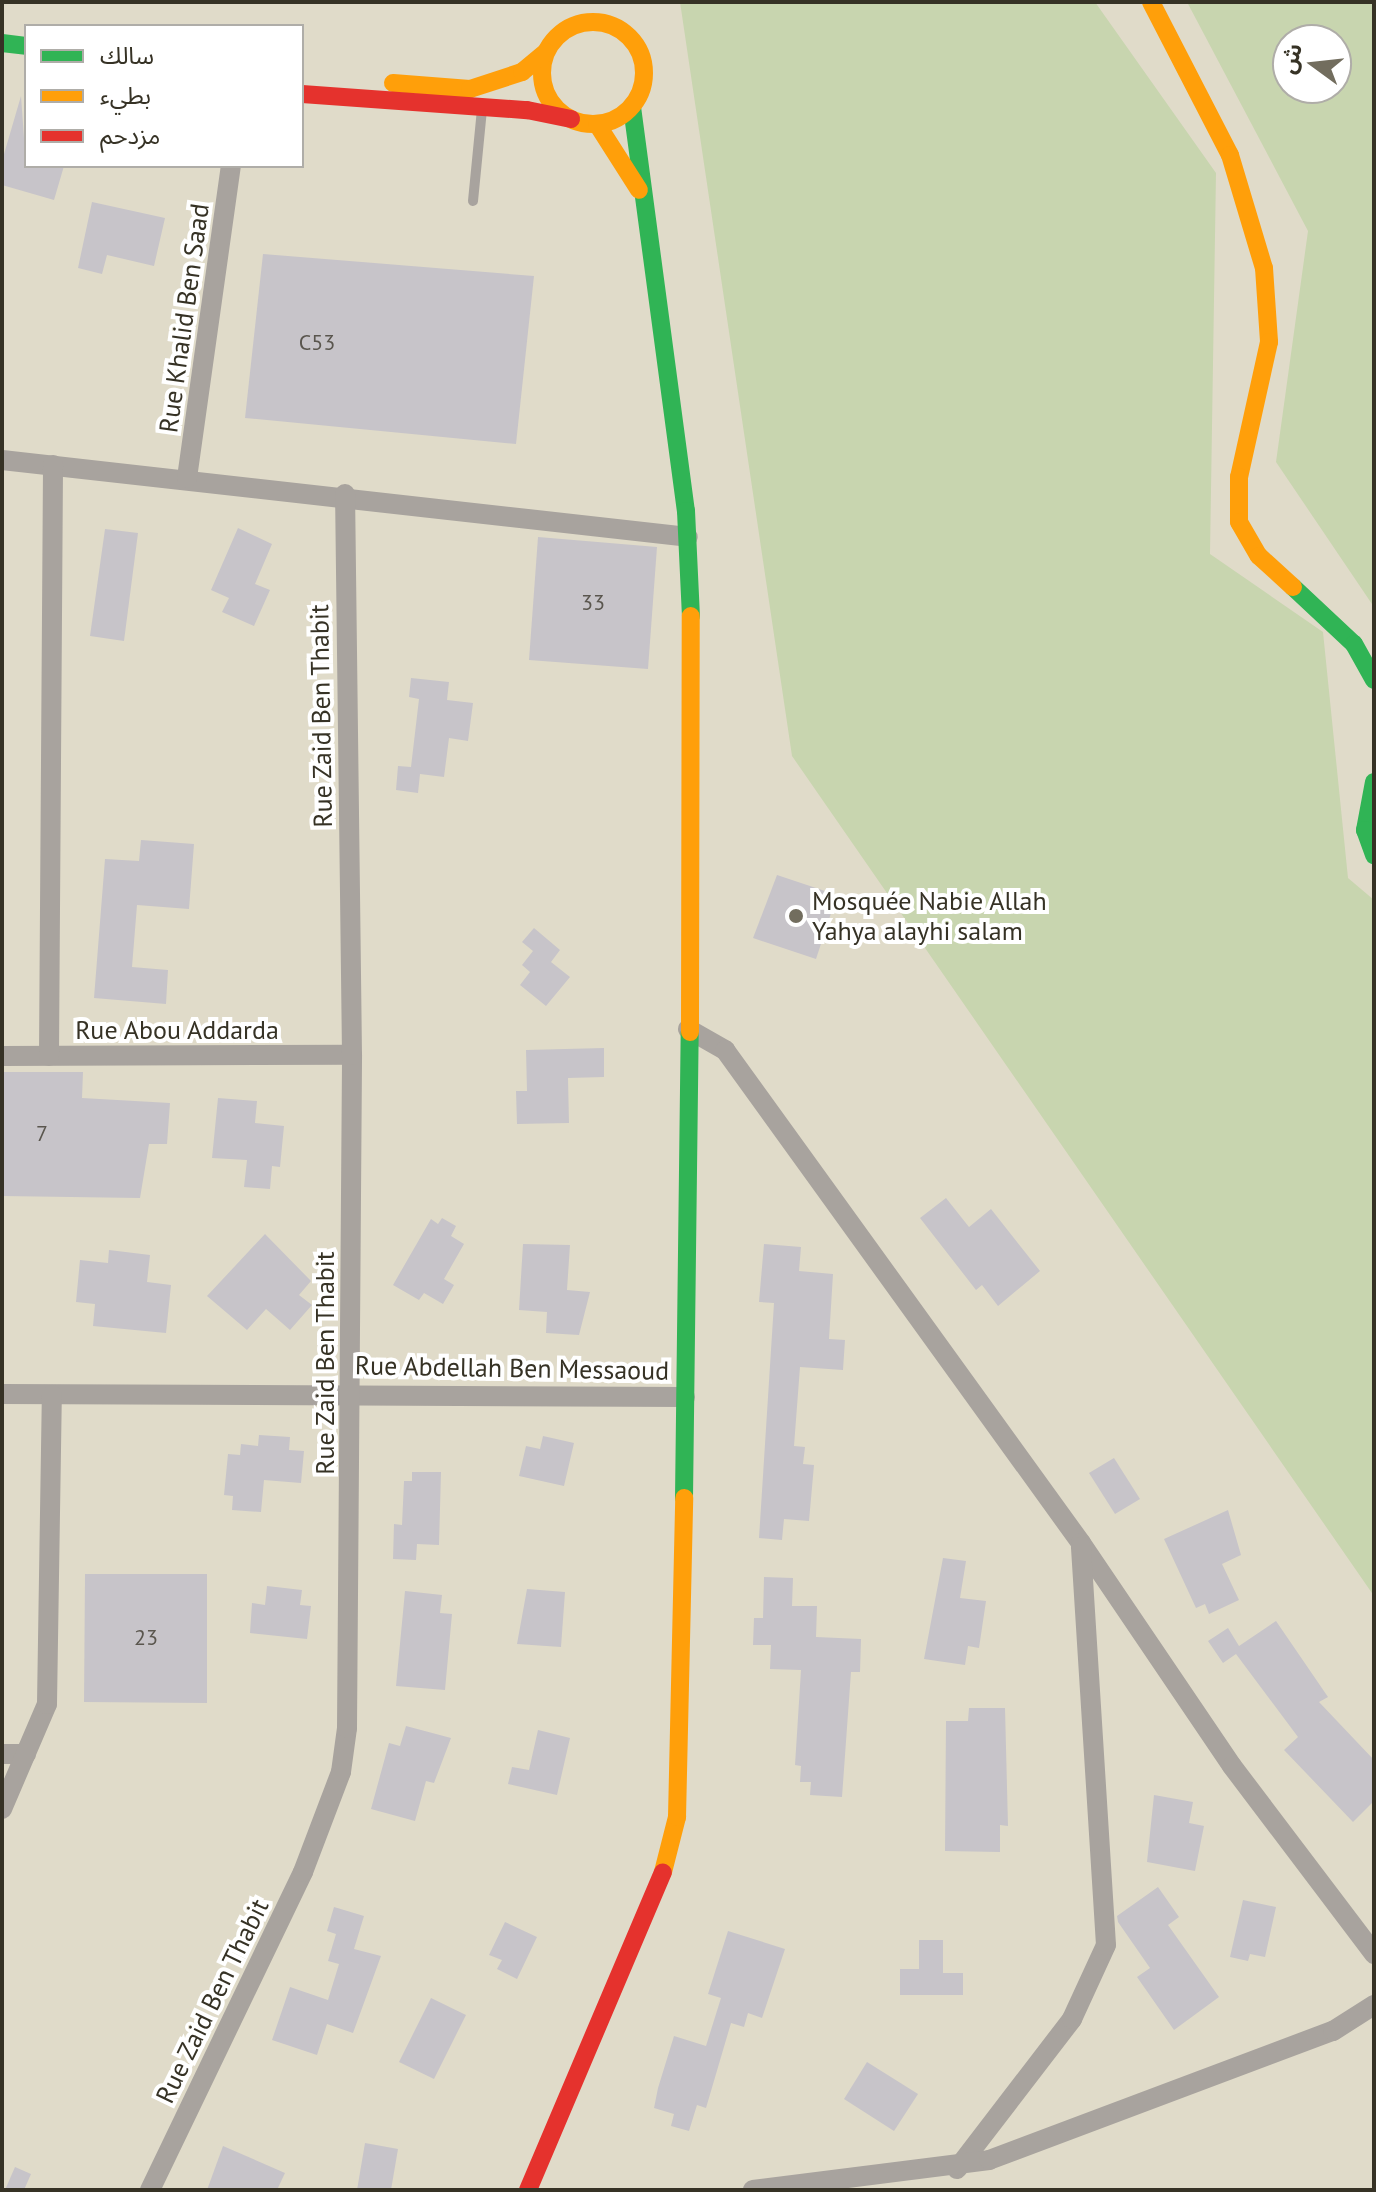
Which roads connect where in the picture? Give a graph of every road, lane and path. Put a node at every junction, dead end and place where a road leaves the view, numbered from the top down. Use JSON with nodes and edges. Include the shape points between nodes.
{"nodes":[{"id":1,"x":575,"y":2,"type":"edge"},
{"id":2,"x":612,"y":2,"type":"edge"},
{"id":3,"x":1151,"y":2,"type":"edge"},
{"id":4,"x":616,"y":26,"type":"junction"},
{"id":5,"x":565,"y":31,"type":"junction"},
{"id":6,"x":2,"y":43,"type":"edge"},
{"id":7,"x":24,"y":46,"type":"edge"},
{"id":8,"x":546,"y":52,"type":"junction"},
{"id":9,"x":2,"y":62,"type":"edge"},
{"id":10,"x":24,"y":64,"type":"edge"},
{"id":11,"x":304,"y":76,"type":"edge"},
{"id":12,"x":304,"y":94,"type":"edge"},
{"id":13,"x":632,"y":107,"type":"junction"},
{"id":14,"x":482,"y":110,"type":"junction"},
{"id":15,"x":571,"y":119,"type":"junction"},
{"id":16,"x":597,"y":124,"type":"junction"},
{"id":17,"x":231,"y":168,"type":"edge"},
{"id":18,"x":643,"y":198,"type":"junction"},
{"id":19,"x":473,"y":201,"type":"dead end"},
{"id":20,"x":2,"y":460,"type":"edge"},
{"id":21,"x":53,"y":465,"type":"junction"},
{"id":22,"x":187,"y":478,"type":"junction"},
{"id":23,"x":345,"y":494,"type":"junction"},
{"id":24,"x":688,"y":537,"type":"junction"},
{"id":25,"x":1374,"y":680,"type":"edge"},
{"id":26,"x":1374,"y":782,"type":"edge"},
{"id":27,"x":1374,"y":855,"type":"edge"},
{"id":28,"x":688,"y":1029,"type":"junction"},
{"id":29,"x":352,"y":1055,"type":"junction"},
{"id":30,"x":2,"y":1056,"type":"edge"},
{"id":31,"x":49,"y":1056,"type":"junction"},
{"id":32,"x":351,"y":1392,"type":"junction"},
{"id":33,"x":2,"y":1394,"type":"edge"},
{"id":34,"x":52,"y":1395,"type":"junction"},
{"id":35,"x":685,"y":1397,"type":"junction"},
{"id":36,"x":1081,"y":1543,"type":"junction"},
{"id":37,"x":2,"y":1754,"type":"edge"},
{"id":38,"x":26,"y":1754,"type":"junction"},
{"id":39,"x":2,"y":1809,"type":"edge"},
{"id":40,"x":1374,"y":1954,"type":"edge"},
{"id":41,"x":1374,"y":2005,"type":"edge"},
{"id":42,"x":957,"y":2169,"type":"junction"},
{"id":43,"x":150,"y":2190,"type":"edge"},
{"id":44,"x":528,"y":2190,"type":"edge"},
{"id":45,"x":753,"y":2190,"type":"edge"}],
"edges":[{"from":1,"to":5,"type":"street"},
{"from":2,"to":4,"type":"street"},
{"from":3,"to":25,"type":"street","via":[[1230,155],[1264,268],[1269,342],[1239,477],[1239,522],[1259,556],[1354,644]]},
{"from":4,"to":5,"type":"street","via":[[590,21]]},
{"from":4,"to":13,"type":"street","via":[[637,43],[645,67]]},
{"from":5,"to":8,"type":"street"},
{"from":6,"to":7,"type":"street"},
{"from":8,"to":11,"type":"street","via":[[522,72],[470,89]]},
{"from":8,"to":15,"type":"street","via":[[545,90]]},
{"from":9,"to":10,"type":"street"},
{"from":12,"to":14,"type":"street"},
{"from":13,"to":16,"type":"street"},
{"from":13,"to":18,"type":"street"},
{"from":14,"to":15,"type":"street"},
{"from":14,"to":19,"type":"lane"},
{"from":15,"to":16,"type":"street"},
{"from":16,"to":18,"type":"street"},
{"from":17,"to":22,"type":"street","name":"Rue Khalid Ben Saad"},
{"from":18,"to":24,"type":"street"},
{"from":20,"to":21,"type":"street"},
{"from":21,"to":22,"type":"street"},
{"from":21,"to":31,"type":"street"},
{"from":22,"to":23,"type":"street"},
{"from":23,"to":24,"type":"street"},
{"from":23,"to":29,"type":"street","name":"Rue Zaid Ben Thabit"},
{"from":24,"to":28,"type":"street"},
{"from":26,"to":27,"type":"street","via":[[1365,830]]},
{"from":28,"to":35,"type":"street"},
{"from":28,"to":36,"type":"street","via":[[725,1050]]},
{"from":29,"to":31,"type":"street","name":"Rue Abou Addarda"},
{"from":29,"to":32,"type":"street","name":"Rue Zaid Ben Thabit"},
{"from":30,"to":31,"type":"street","name":"Rue Abou Addarda"},
{"from":32,"to":34,"type":"street","name":"Rue Abdellah Ben Messaoud"},
{"from":32,"to":35,"type":"street","name":"Rue Abdellah Ben Messaoud"},
{"from":32,"to":43,"type":"street","name":"Rue Zaid Ben Thabit","via":[[347,1728],[341,1772],[303,1872]]},
{"from":33,"to":34,"type":"street","name":"Rue Abdellah Ben Messaoud"},
{"from":34,"to":38,"type":"street","via":[[50,1680],[42,1724]]},
{"from":35,"to":44,"type":"street","via":[[674,1839],[643,1933]]},
{"from":36,"to":40,"type":"street","via":[[1232,1766]]},
{"from":36,"to":42,"type":"street","via":[[1106,1945],[1072,2019]]},
{"from":37,"to":38,"type":"street"},
{"from":38,"to":39,"type":"street"},
{"from":41,"to":42,"type":"street","via":[[1333,2031]]},
{"from":42,"to":45,"type":"street"}]}
